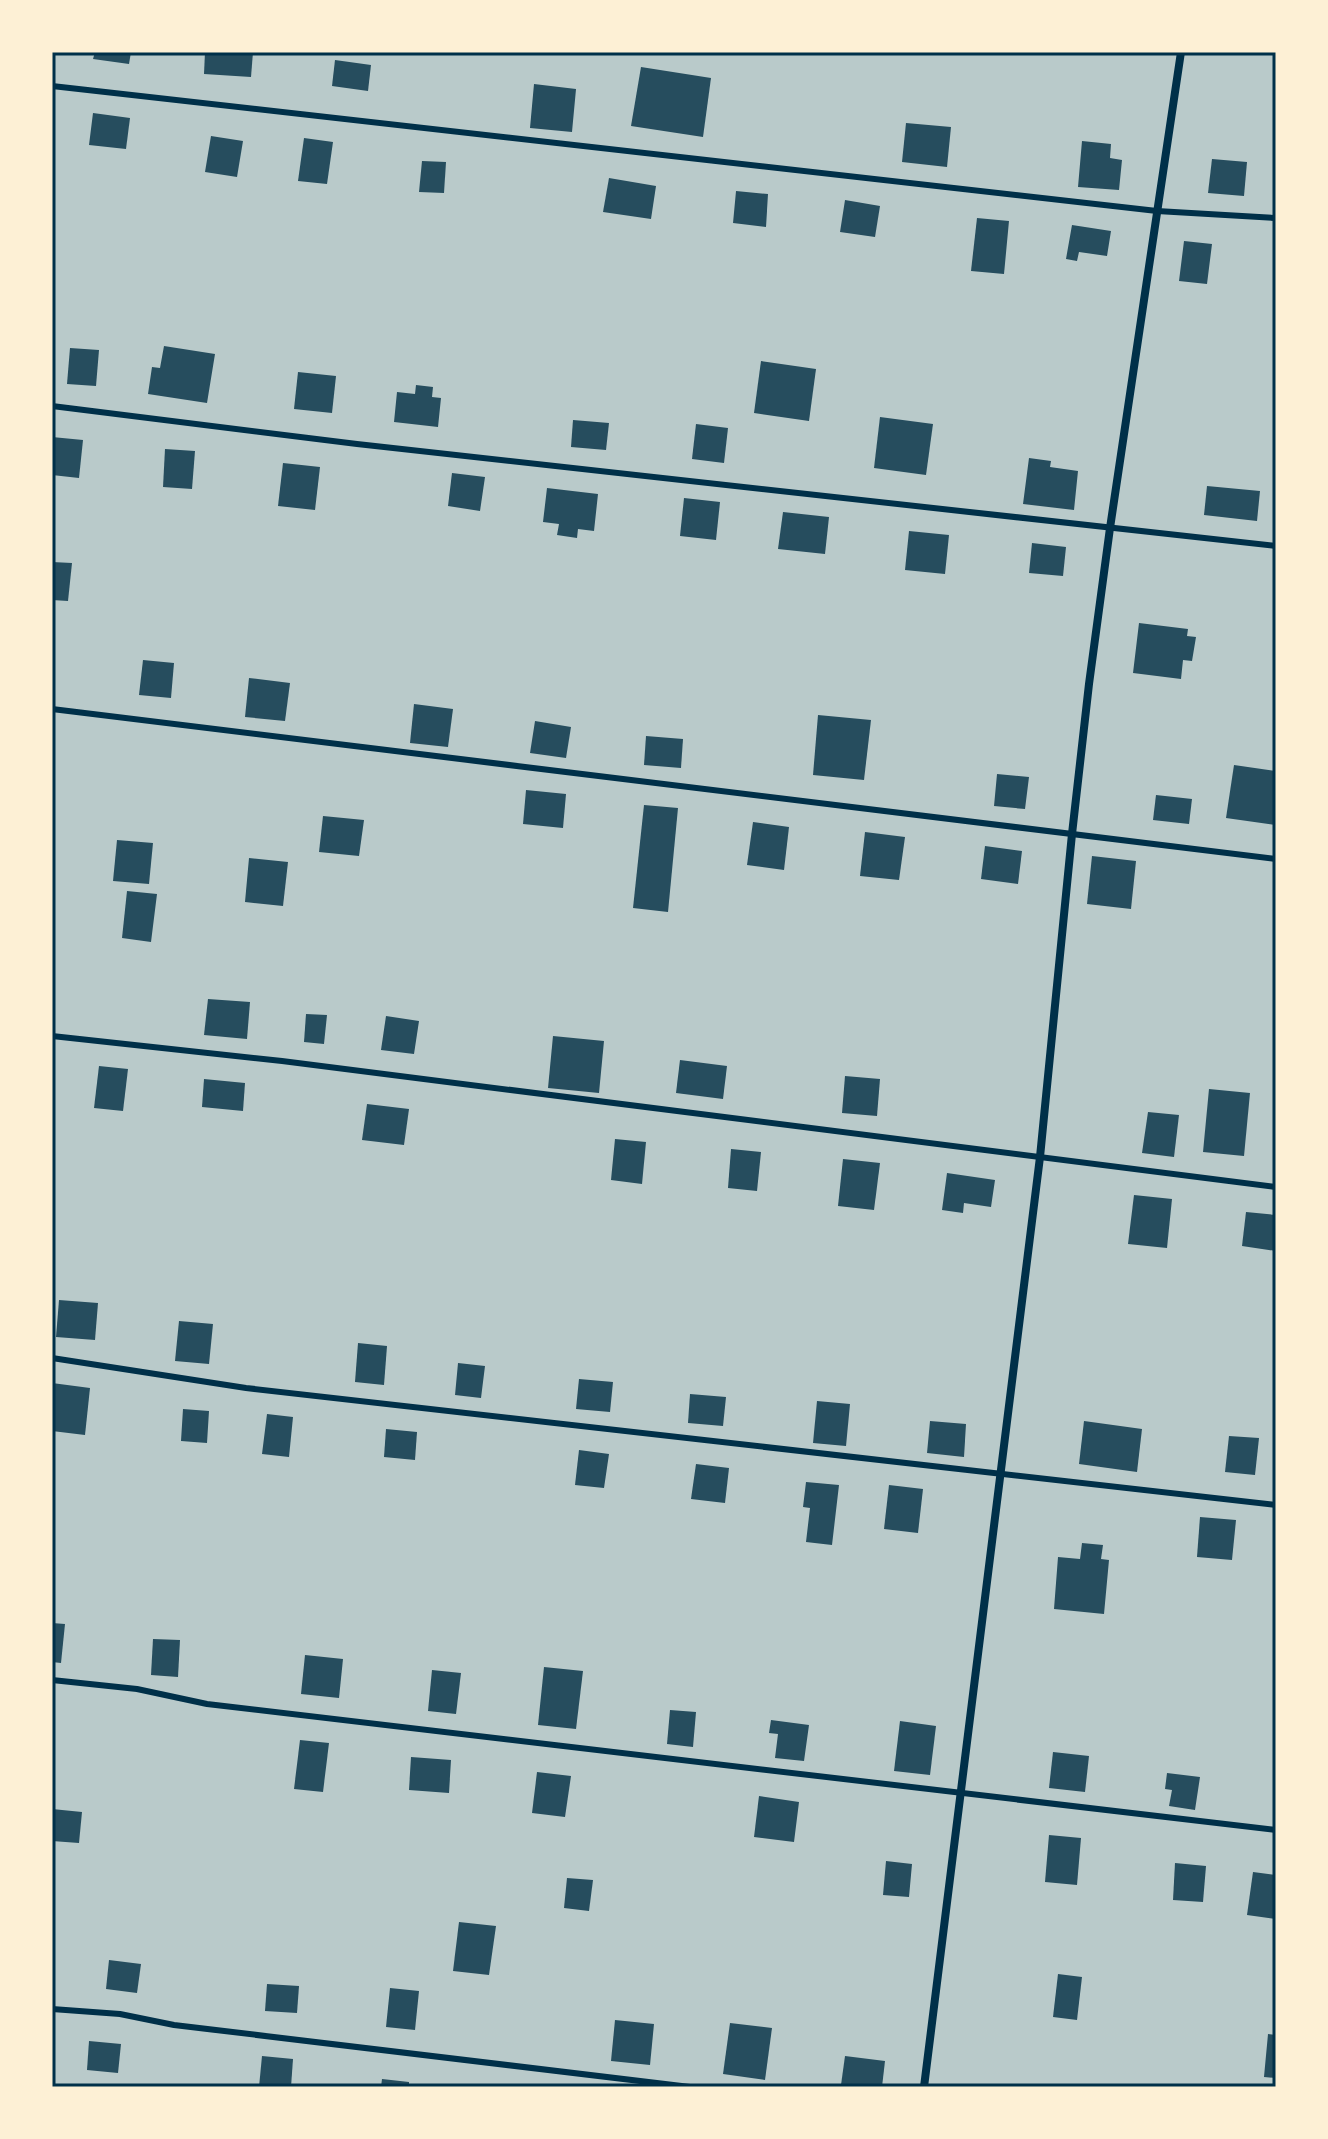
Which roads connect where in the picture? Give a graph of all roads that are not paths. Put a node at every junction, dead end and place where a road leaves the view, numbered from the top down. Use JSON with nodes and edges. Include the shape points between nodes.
{"nodes":[{"id":1,"x":1181,"y":52,"type":"edge"},
{"id":2,"x":52,"y":86,"type":"edge"},
{"id":3,"x":1157,"y":211,"type":"junction"},
{"id":4,"x":1276,"y":218,"type":"edge"},
{"id":5,"x":52,"y":406,"type":"edge"},
{"id":6,"x":1110,"y":528,"type":"junction"},
{"id":7,"x":1276,"y":546,"type":"edge"},
{"id":8,"x":52,"y":709,"type":"edge"},
{"id":9,"x":1072,"y":834,"type":"junction"},
{"id":10,"x":1276,"y":859,"type":"edge"},
{"id":11,"x":52,"y":1036,"type":"edge"},
{"id":12,"x":1040,"y":1157,"type":"junction"},
{"id":13,"x":1276,"y":1187,"type":"edge"},
{"id":14,"x":52,"y":1358,"type":"edge"},
{"id":15,"x":1002,"y":1474,"type":"junction"},
{"id":16,"x":1276,"y":1505,"type":"edge"},
{"id":17,"x":52,"y":1680,"type":"edge"},
{"id":18,"x":962,"y":1793,"type":"junction"},
{"id":19,"x":1276,"y":1830,"type":"edge"},
{"id":20,"x":52,"y":2009,"type":"edge"},
{"id":21,"x":690,"y":2087,"type":"edge"},
{"id":22,"x":924,"y":2087,"type":"edge"}],
"edges":[{"from":1,"to":3,"type":"street"},
{"from":2,"to":3,"type":"lane"},
{"from":3,"to":4,"type":"lane"},
{"from":3,"to":6,"type":"street"},
{"from":5,"to":6,"type":"lane"},
{"from":6,"to":7,"type":"lane"},
{"from":6,"to":9,"type":"street"},
{"from":8,"to":9,"type":"lane"},
{"from":9,"to":10,"type":"lane"},
{"from":9,"to":12,"type":"street"},
{"from":11,"to":12,"type":"lane"},
{"from":12,"to":13,"type":"lane"},
{"from":12,"to":15,"type":"street"},
{"from":14,"to":15,"type":"lane","via":[[246,1388]]},
{"from":15,"to":16,"type":"lane"},
{"from":15,"to":18,"type":"street"},
{"from":17,"to":18,"type":"lane","via":[[222,1706]]},
{"from":18,"to":19,"type":"lane"},
{"from":18,"to":22,"type":"street"},
{"from":20,"to":21,"type":"lane"}]}
